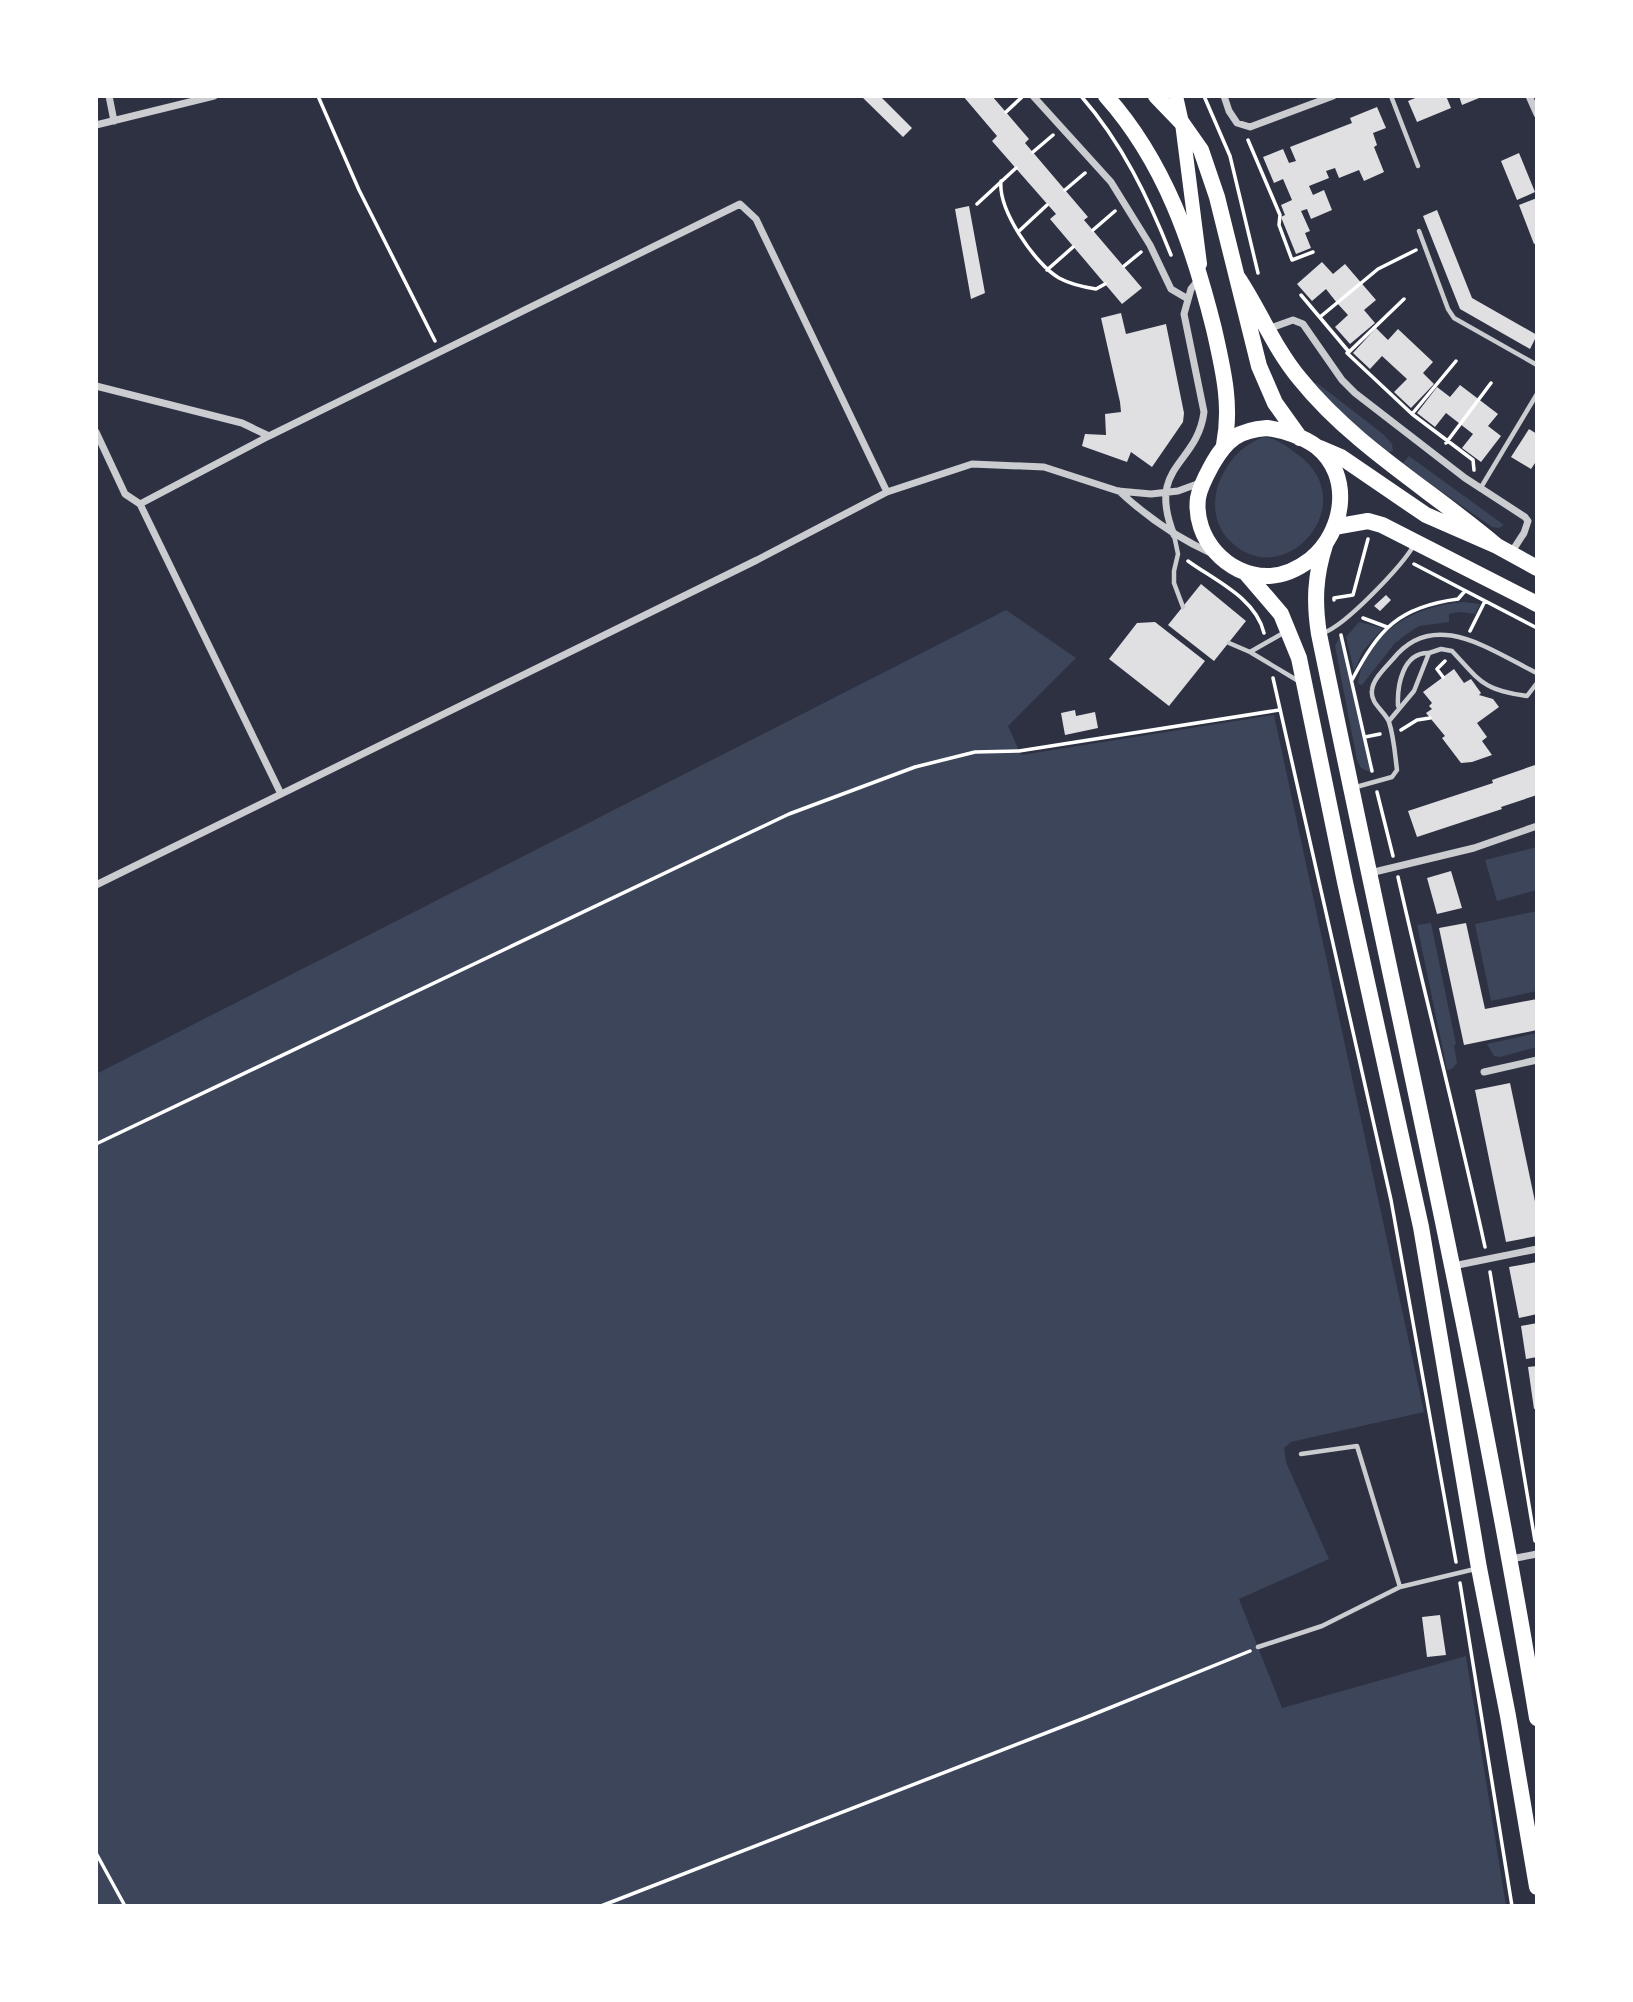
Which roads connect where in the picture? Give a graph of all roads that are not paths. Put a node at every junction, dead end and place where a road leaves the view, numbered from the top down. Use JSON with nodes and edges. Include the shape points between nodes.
{"nodes":[{"id":1,"x":109,"y":96,"type":"edge"},
{"id":2,"x":214,"y":96,"type":"edge"},
{"id":3,"x":1033,"y":96,"type":"edge"},
{"id":4,"x":1106,"y":96,"type":"edge"},
{"id":5,"x":1156,"y":96,"type":"edge"},
{"id":6,"x":1176,"y":96,"type":"edge"},
{"id":7,"x":1224,"y":96,"type":"edge"},
{"id":8,"x":1333,"y":96,"type":"edge"},
{"id":9,"x":1391,"y":96,"type":"edge"},
{"id":10,"x":1529,"y":96,"type":"edge"},
{"id":11,"x":1537,"y":114,"type":"edge"},
{"id":12,"x":114,"y":121,"type":"junction"},
{"id":13,"x":1182,"y":123,"type":"junction"},
{"id":14,"x":96,"y":125,"type":"edge"},
{"id":15,"x":1418,"y":166,"type":"dead end"},
{"id":16,"x":1419,"y":231,"type":"dead end"},
{"id":17,"x":1201,"y":276,"type":"junction"},
{"id":18,"x":1238,"y":278,"type":"junction"},
{"id":19,"x":1188,"y":299,"type":"junction"},
{"id":20,"x":1267,"y":329,"type":"junction"},
{"id":21,"x":1251,"y":337,"type":"junction"},
{"id":22,"x":1537,"y":365,"type":"edge"},
{"id":23,"x":96,"y":386,"type":"edge"},
{"id":24,"x":1537,"y":394,"type":"edge"},
{"id":25,"x":96,"y":432,"type":"edge"},
{"id":26,"x":269,"y":436,"type":"junction"},
{"id":27,"x":1300,"y":438,"type":"junction"},
{"id":28,"x":1224,"y":446,"type":"junction"},
{"id":29,"x":1318,"y":447,"type":"junction"},
{"id":30,"x":1203,"y":481,"type":"junction"},
{"id":31,"x":1478,"y":487,"type":"junction"},
{"id":32,"x":1118,"y":491,"type":"junction"},
{"id":33,"x":887,"y":492,"type":"junction"},
{"id":34,"x":1166,"y":493,"type":"junction"},
{"id":35,"x":140,"y":504,"type":"junction"},
{"id":36,"x":1334,"y":527,"type":"junction"},
{"id":37,"x":1174,"y":535,"type":"junction"},
{"id":38,"x":1415,"y":542,"type":"junction"},
{"id":39,"x":1325,"y":545,"type":"junction"},
{"id":40,"x":1504,"y":550,"type":"junction"},
{"id":41,"x":1219,"y":556,"type":"junction"},
{"id":42,"x":1537,"y":568,"type":"edge"},
{"id":43,"x":1245,"y":572,"type":"junction"},
{"id":44,"x":1537,"y":604,"type":"edge"},
{"id":45,"x":1183,"y":607,"type":"dead end"},
{"id":46,"x":1289,"y":629,"type":"junction"},
{"id":47,"x":1319,"y":634,"type":"junction"},
{"id":48,"x":1229,"y":643,"type":"dead end"},
{"id":49,"x":1250,"y":652,"type":"junction"},
{"id":50,"x":1429,"y":653,"type":"junction"},
{"id":51,"x":1537,"y":673,"type":"edge"},
{"id":52,"x":1537,"y":683,"type":"edge"},
{"id":53,"x":1304,"y":684,"type":"junction"},
{"id":54,"x":1398,"y":707,"type":"junction"},
{"id":55,"x":1389,"y":721,"type":"junction"},
{"id":56,"x":1351,"y":789,"type":"junction"},
{"id":57,"x":281,"y":794,"type":"junction"},
{"id":58,"x":1537,"y":826,"type":"edge"},
{"id":59,"x":1369,"y":873,"type":"junction"},
{"id":60,"x":96,"y":885,"type":"edge"},
{"id":61,"x":1537,"y":1060,"type":"edge"},
{"id":62,"x":1484,"y":1072,"type":"dead end"},
{"id":63,"x":1537,"y":1250,"type":"edge"},
{"id":64,"x":1453,"y":1266,"type":"junction"},
{"id":65,"x":1301,"y":1454,"type":"dead end"},
{"id":66,"x":1537,"y":1554,"type":"edge"},
{"id":67,"x":1510,"y":1560,"type":"junction"},
{"id":68,"x":1479,"y":1568,"type":"junction"},
{"id":69,"x":1400,"y":1587,"type":"junction"},
{"id":70,"x":1258,"y":1647,"type":"road end"},
{"id":71,"x":1537,"y":1718,"type":"edge"},
{"id":72,"x":1537,"y":1887,"type":"edge"}],
"edges":[{"from":1,"to":12,"type":"street"},
{"from":2,"to":12,"type":"street"},
{"from":3,"to":19,"type":"street","via":[[1096,163],[1125,202],[1171,289]]},
{"from":4,"to":17,"type":"highway","via":[[1165,184]]},
{"from":5,"to":13,"type":"highway"},
{"from":6,"to":13,"type":"main road"},
{"from":7,"to":8,"type":"street","via":[[1237,123],[1245,127]]},
{"from":9,"to":15,"type":"lane"},
{"from":10,"to":11,"type":"street"},
{"from":12,"to":14,"type":"street"},
{"from":13,"to":17,"type":"main road"},
{"from":13,"to":18,"type":"highway","via":[[1200,150],[1217,197]]},
{"from":16,"to":22,"type":"lane","via":[[1454,318]]},
{"from":17,"to":19,"type":"street"},
{"from":17,"to":28,"type":"highway","via":[[1227,390]]},
{"from":18,"to":20,"type":"highway"},
{"from":18,"to":21,"type":"highway"},
{"from":19,"to":34,"type":"street","via":[[1184,325],[1204,412],[1196,438],[1168,478]]},
{"from":20,"to":21,"type":"street"},
{"from":20,"to":31,"type":"street","via":[[1293,320],[1307,329],[1347,386]]},
{"from":20,"to":40,"type":"highway","via":[[1301,381],[1353,433]]},
{"from":21,"to":27,"type":"highway","via":[[1275,403]]},
{"from":23,"to":26,"type":"street","via":[[242,424]]},
{"from":24,"to":31,"type":"lane"},
{"from":25,"to":35,"type":"street","via":[[125,494]]},
{"from":26,"to":33,"type":"street","via":[[740,204],[755,219]]},
{"from":26,"to":35,"type":"street"},
{"from":27,"to":28,"type":"highway","via":[[1276,429],[1257,429],[1239,434]]},
{"from":27,"to":29,"type":"highway"},
{"from":28,"to":30,"type":"highway"},
{"from":29,"to":36,"type":"highway","via":[[1339,487],[1341,507]]},
{"from":29,"to":40,"type":"highway","via":[[1341,457],[1426,515]]},
{"from":30,"to":34,"type":"street"},
{"from":30,"to":41,"type":"highway","via":[[1198,500],[1200,523]]},
{"from":31,"to":40,"type":"street","via":[[1527,519],[1524,533]]},
{"from":32,"to":33,"type":"street","via":[[1044,467],[972,464]]},
{"from":32,"to":34,"type":"street"},
{"from":32,"to":37,"type":"street"},
{"from":33,"to":57,"type":"street"},
{"from":34,"to":37,"type":"street"},
{"from":35,"to":57,"type":"street"},
{"from":36,"to":38,"type":"highway","via":[[1376,523]]},
{"from":36,"to":39,"type":"highway"},
{"from":37,"to":41,"type":"street"},
{"from":37,"to":45,"type":"lane","via":[[1178,554],[1174,583]]},
{"from":38,"to":44,"type":"highway"},
{"from":38,"to":47,"type":"lane","via":[[1406,559],[1335,628]]},
{"from":39,"to":43,"type":"highway","via":[[1285,574]]},
{"from":39,"to":47,"type":"highway","via":[[1315,594]]},
{"from":40,"to":42,"type":"highway"},
{"from":41,"to":43,"type":"highway"},
{"from":43,"to":46,"type":"highway"},
{"from":46,"to":49,"type":"lane"},
{"from":46,"to":53,"type":"highway"},
{"from":47,"to":56,"type":"highway"},
{"from":48,"to":49,"type":"lane"},
{"from":49,"to":53,"type":"lane"},
{"from":50,"to":52,"type":"lane","via":[[1451,650],[1484,684],[1502,692],[1527,696]]},
{"from":50,"to":54,"type":"lane","via":[[1414,691]]},
{"from":50,"to":54,"type":"lane","via":[[1413,656],[1405,668]]},
{"from":51,"to":55,"type":"lane","via":[[1466,638],[1421,636],[1399,651],[1372,687],[1374,702]]},
{"from":53,"to":68,"type":"highway","via":[[1421,1227]]},
{"from":54,"to":55,"type":"lane"},
{"from":55,"to":56,"type":"lane","via":[[1397,770],[1392,777]]},
{"from":56,"to":59,"type":"highway"},
{"from":57,"to":60,"type":"street"},
{"from":58,"to":59,"type":"street","via":[[1474,848]]},
{"from":59,"to":64,"type":"highway"},
{"from":61,"to":62,"type":"street"},
{"from":63,"to":64,"type":"street"},
{"from":64,"to":67,"type":"highway"},
{"from":65,"to":69,"type":"lane","via":[[1357,1446]]},
{"from":66,"to":67,"type":"street"},
{"from":67,"to":71,"type":"highway"},
{"from":68,"to":69,"type":"lane"},
{"from":68,"to":72,"type":"highway"},
{"from":69,"to":70,"type":"lane","via":[[1322,1626]]}]}
